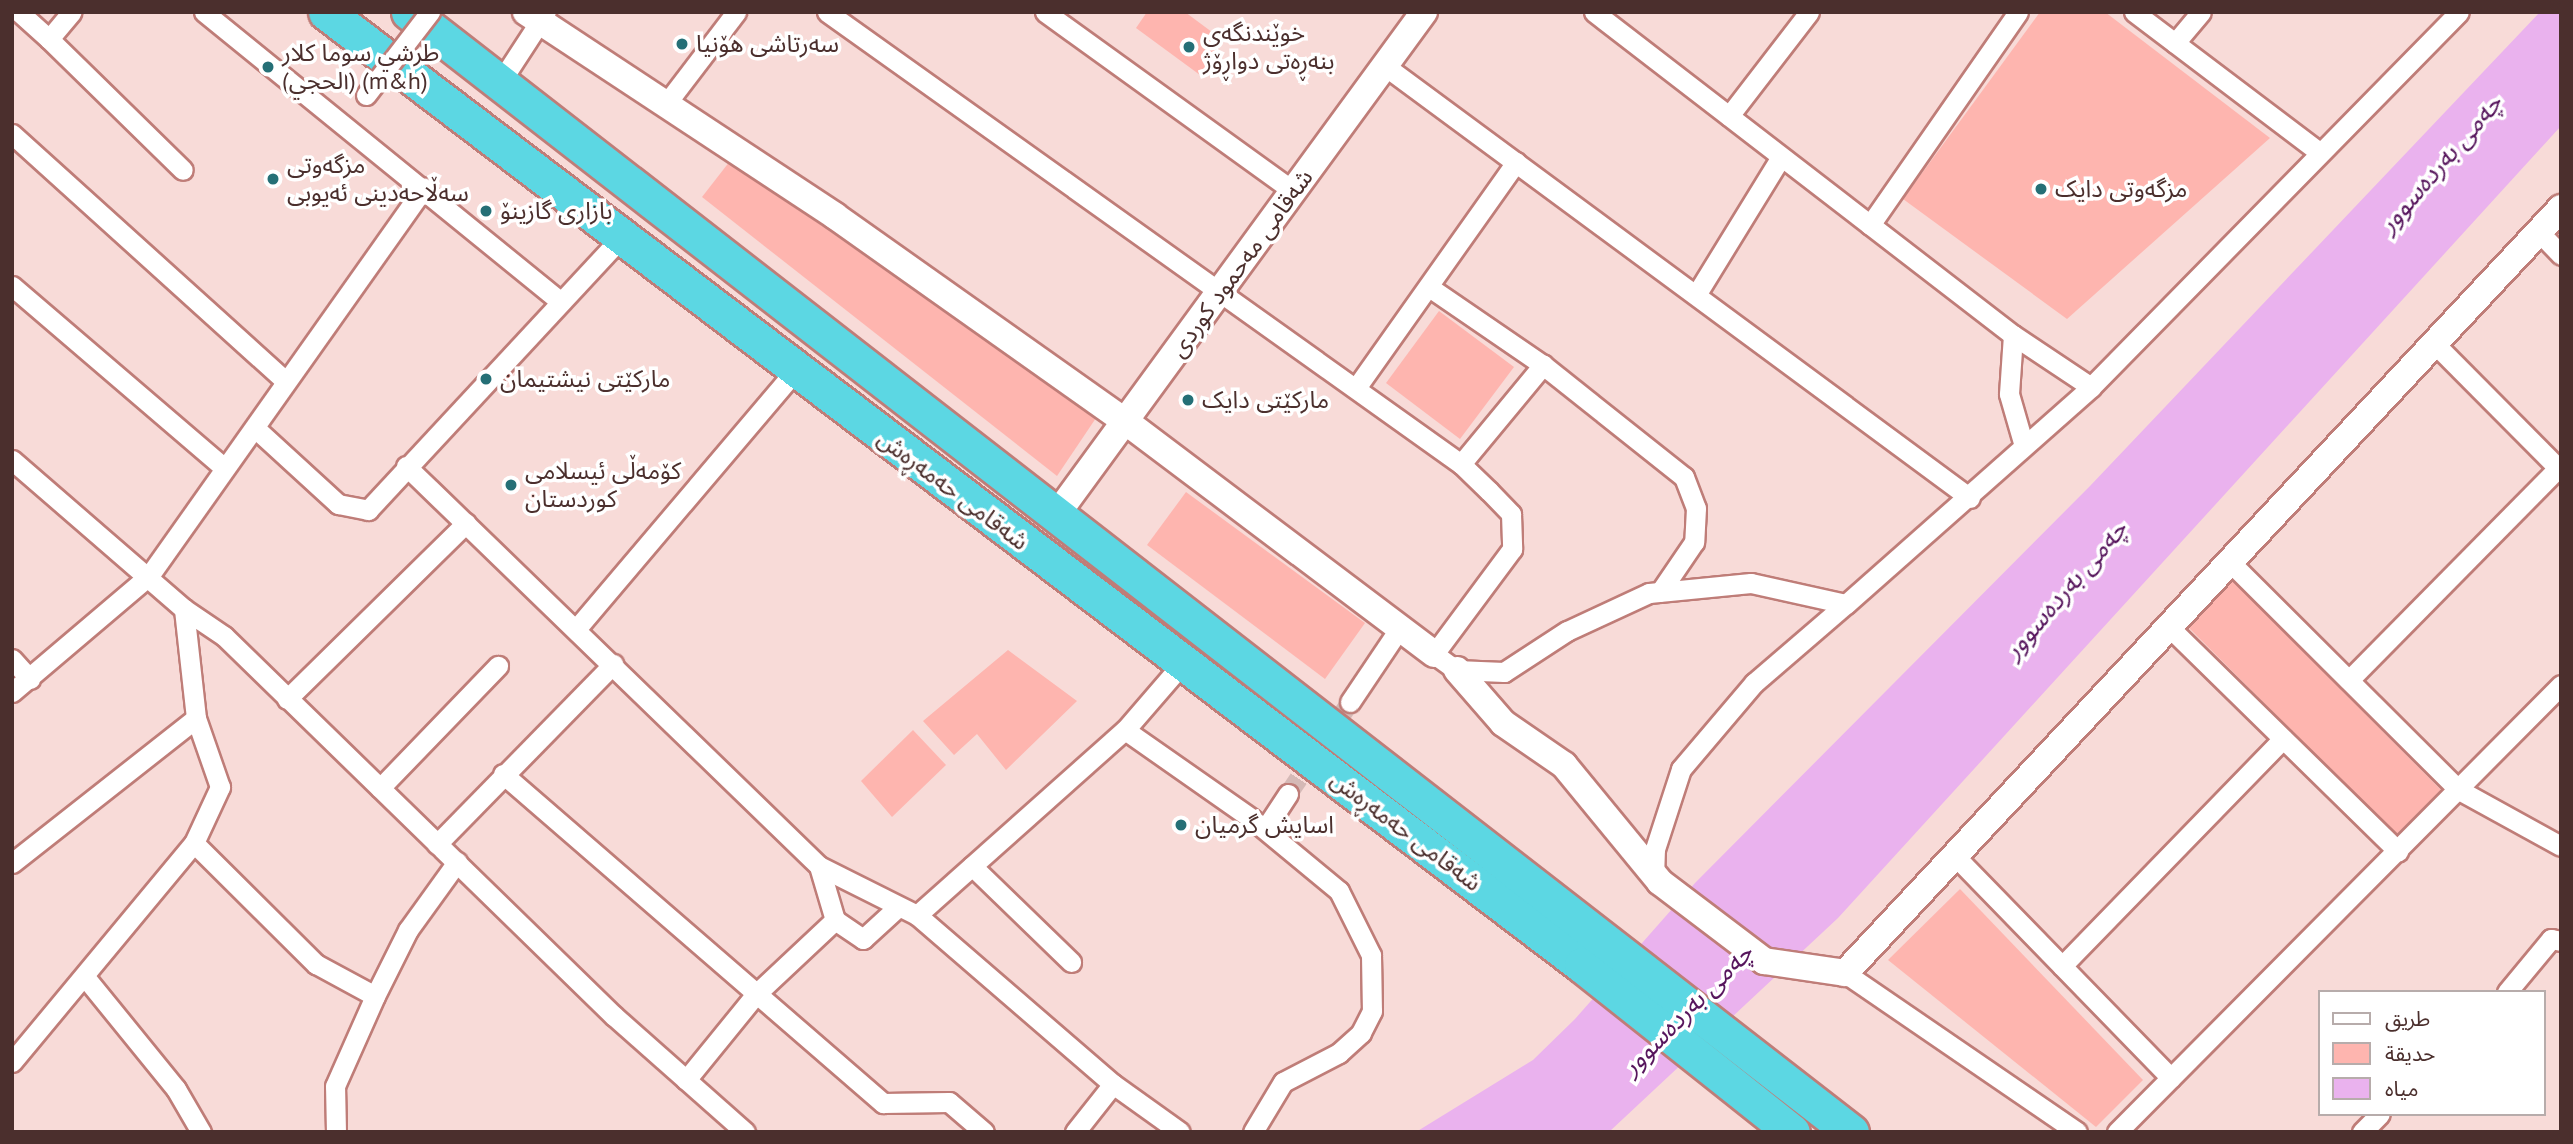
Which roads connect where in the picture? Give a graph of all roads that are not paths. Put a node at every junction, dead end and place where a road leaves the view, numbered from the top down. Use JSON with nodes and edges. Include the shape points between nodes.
{"nodes":[{"id":1,"x":19,"y":12,"type":"edge"},
{"id":2,"x":72,"y":12,"type":"edge"},
{"id":3,"x":204,"y":12,"type":"edge"},
{"id":4,"x":326,"y":12,"type":"edge"},
{"id":5,"x":409,"y":12,"type":"edge"},
{"id":6,"x":430,"y":12,"type":"edge"},
{"id":7,"x":736,"y":12,"type":"edge"},
{"id":8,"x":827,"y":12,"type":"edge"},
{"id":9,"x":1045,"y":12,"type":"edge"},
{"id":10,"x":1424,"y":12,"type":"edge"},
{"id":11,"x":1594,"y":12,"type":"edge"},
{"id":12,"x":1809,"y":12,"type":"edge"},
{"id":13,"x":2018,"y":12,"type":"edge"},
{"id":14,"x":2134,"y":12,"type":"edge"},
{"id":15,"x":2201,"y":12,"type":"edge"},
{"id":16,"x":2459,"y":12,"type":"edge"},
{"id":17,"x":537,"y":16,"type":"edge"},
{"id":18,"x":49,"y":40,"type":"junction"},
{"id":19,"x":2175,"y":43,"type":"junction"},
{"id":20,"x":1385,"y":66,"type":"junction"},
{"id":21,"x":501,"y":81,"type":"junction"},
{"id":22,"x":366,"y":95,"type":"dead end"},
{"id":23,"x":666,"y":104,"type":"junction"},
{"id":24,"x":1729,"y":116,"type":"junction"},
{"id":25,"x":12,"y":134,"type":"edge"},
{"id":26,"x":2318,"y":151,"type":"junction"},
{"id":27,"x":1781,"y":157,"type":"junction"},
{"id":28,"x":1516,"y":162,"type":"junction"},
{"id":29,"x":183,"y":170,"type":"dead end"},
{"id":30,"x":424,"y":188,"type":"junction"},
{"id":31,"x":1293,"y":191,"type":"junction"},
{"id":32,"x":2561,"y":208,"type":"edge"},
{"id":33,"x":1870,"y":225,"type":"junction"},
{"id":34,"x":2538,"y":231,"type":"junction"},
{"id":35,"x":621,"y":238,"type":"junction"},
{"id":36,"x":2561,"y":255,"type":"edge"},
{"id":37,"x":12,"y":286,"type":"edge"},
{"id":38,"x":1429,"y":288,"type":"junction"},
{"id":39,"x":1218,"y":295,"type":"junction"},
{"id":40,"x":1696,"y":295,"type":"junction"},
{"id":41,"x":559,"y":300,"type":"junction"},
{"id":42,"x":2013,"y":335,"type":"junction"},
{"id":43,"x":2432,"y":341,"type":"junction"},
{"id":44,"x":1543,"y":365,"type":"junction"},
{"id":45,"x":795,"y":371,"type":"junction"},
{"id":46,"x":284,"y":380,"type":"junction"},
{"id":47,"x":2091,"y":387,"type":"junction"},
{"id":48,"x":1356,"y":388,"type":"junction"},
{"id":49,"x":1125,"y":421,"type":"junction"},
{"id":50,"x":255,"y":428,"type":"junction"},
{"id":51,"x":2024,"y":446,"type":"junction"},
{"id":52,"x":12,"y":460,"type":"edge"},
{"id":53,"x":1461,"y":464,"type":"junction"},
{"id":54,"x":405,"y":466,"type":"junction"},
{"id":55,"x":224,"y":468,"type":"junction"},
{"id":56,"x":2559,"y":470,"type":"edge"},
{"id":57,"x":1969,"y":498,"type":"junction"},
{"id":58,"x":1057,"y":514,"type":"junction"},
{"id":59,"x":466,"y":523,"type":"junction"},
{"id":60,"x":2227,"y":559,"type":"junction"},
{"id":61,"x":149,"y":576,"type":"junction"},
{"id":62,"x":1660,"y":592,"type":"junction"},
{"id":63,"x":1846,"y":604,"type":"junction"},
{"id":64,"x":184,"y":608,"type":"junction"},
{"id":65,"x":2166,"y":624,"type":"junction"},
{"id":66,"x":577,"y":628,"type":"junction"},
{"id":67,"x":1399,"y":629,"type":"junction"},
{"id":68,"x":1434,"y":654,"type":"junction"},
{"id":69,"x":12,"y":659,"type":"edge"},
{"id":70,"x":613,"y":664,"type":"junction"},
{"id":71,"x":1182,"y":664,"type":"junction"},
{"id":72,"x":498,"y":666,"type":"dead end"},
{"id":73,"x":1457,"y":670,"type":"junction"},
{"id":74,"x":30,"y":679,"type":"junction"},
{"id":75,"x":2349,"y":680,"type":"junction"},
{"id":76,"x":2561,"y":685,"type":"edge"},
{"id":77,"x":12,"y":692,"type":"edge"},
{"id":78,"x":287,"y":699,"type":"junction"},
{"id":79,"x":1350,"y":702,"type":"tunnel mouth"},
{"id":80,"x":196,"y":718,"type":"junction"},
{"id":81,"x":1125,"y":730,"type":"junction"},
{"id":82,"x":2283,"y":739,"type":"junction"},
{"id":83,"x":503,"y":774,"type":"junction"},
{"id":84,"x":380,"y":788,"type":"junction"},
{"id":85,"x":2459,"y":790,"type":"junction"},
{"id":86,"x":1288,"y":794,"type":"tunnel mouth"},
{"id":87,"x":1429,"y":804,"type":"junction"},
{"id":88,"x":1265,"y":829,"type":"junction"},
{"id":89,"x":1405,"y":831,"type":"junction"},
{"id":90,"x":194,"y":843,"type":"junction"},
{"id":91,"x":438,"y":844,"type":"junction"},
{"id":92,"x":2561,"y":846,"type":"edge"},
{"id":93,"x":2398,"y":852,"type":"junction"},
{"id":94,"x":1954,"y":855,"type":"junction"},
{"id":95,"x":457,"y":862,"type":"junction"},
{"id":96,"x":12,"y":863,"type":"edge"},
{"id":97,"x":819,"y":866,"type":"junction"},
{"id":98,"x":972,"y":866,"type":"junction"},
{"id":99,"x":1654,"y":877,"type":"junction"},
{"id":100,"x":898,"y":907,"type":"junction"},
{"id":101,"x":917,"y":915,"type":"junction"},
{"id":102,"x":835,"y":920,"type":"junction"},
{"id":103,"x":2561,"y":942,"type":"edge"},
{"id":104,"x":1592,"y":952,"type":"junction"},
{"id":105,"x":1072,"y":962,"type":"dead end"},
{"id":106,"x":2062,"y":966,"type":"junction"},
{"id":107,"x":1845,"y":973,"type":"junction"},
{"id":108,"x":85,"y":977,"type":"junction"},
{"id":109,"x":2509,"y":990,"type":"edge"},
{"id":110,"x":755,"y":995,"type":"junction"},
{"id":111,"x":375,"y":996,"type":"junction"},
{"id":112,"x":12,"y":1062,"type":"edge"},
{"id":113,"x":2172,"y":1078,"type":"junction"},
{"id":114,"x":686,"y":1080,"type":"junction"},
{"id":115,"x":1113,"y":1084,"type":"junction"},
{"id":116,"x":1784,"y":1111,"type":"edge"},
{"id":117,"x":2378,"y":1116,"type":"edge"},
{"id":118,"x":742,"y":1131,"type":"edge"},
{"id":119,"x":201,"y":1132,"type":"edge"},
{"id":120,"x":336,"y":1132,"type":"edge"},
{"id":121,"x":984,"y":1132,"type":"edge"},
{"id":122,"x":1076,"y":1132,"type":"edge"},
{"id":123,"x":1180,"y":1132,"type":"edge"},
{"id":124,"x":1253,"y":1132,"type":"edge"},
{"id":125,"x":1851,"y":1132,"type":"edge"},
{"id":126,"x":2077,"y":1132,"type":"edge"},
{"id":127,"x":2117,"y":1132,"type":"edge"},
{"id":128,"x":2362,"y":1132,"type":"edge"}],
"edges":[{"from":1,"to":18,"type":"street"},
{"from":2,"to":18,"type":"street"},
{"from":3,"to":30,"type":"street"},
{"from":4,"to":35,"type":"highway","name":"شەقامی حەمەڕەش"},
{"from":5,"to":21,"type":"highway","name":"شەقامی حەمەڕەش"},
{"from":6,"to":22,"type":"street","bridge":true},
{"from":7,"to":23,"type":"street"},
{"from":8,"to":39,"type":"street"},
{"from":9,"to":31,"type":"street"},
{"from":10,"to":20,"type":"street","name":"شەقامی مەحمود کوردی"},
{"from":11,"to":24,"type":"street"},
{"from":12,"to":24,"type":"street"},
{"from":13,"to":33,"type":"street"},
{"from":14,"to":19,"type":"street"},
{"from":15,"to":19,"type":"street"},
{"from":16,"to":26,"type":"street"},
{"from":17,"to":21,"type":"street"},
{"from":17,"to":23,"type":"street"},
{"from":18,"to":29,"type":"street"},
{"from":19,"to":26,"type":"street"},
{"from":20,"to":28,"type":"street"},
{"from":20,"to":31,"type":"street","name":"شەقامی مەحمود کوردی"},
{"from":21,"to":58,"type":"highway","name":"شەقامی حەمەڕەش"},
{"from":23,"to":49,"type":"street"},
{"from":24,"to":27,"type":"street"},
{"from":25,"to":46,"type":"street"},
{"from":26,"to":47,"type":"street"},
{"from":27,"to":33,"type":"street"},
{"from":27,"to":40,"type":"street"},
{"from":28,"to":38,"type":"street"},
{"from":28,"to":40,"type":"street"},
{"from":30,"to":41,"type":"street"},
{"from":30,"to":46,"type":"street"},
{"from":31,"to":39,"type":"street","name":"شەقامی مەحمود کوردی"},
{"from":32,"to":34,"type":"street"},
{"from":33,"to":42,"type":"street"},
{"from":34,"to":36,"type":"street"},
{"from":34,"to":43,"type":"street"},
{"from":35,"to":41,"type":"street"},
{"from":35,"to":45,"type":"highway","name":"شەقامی حەمەڕەش"},
{"from":37,"to":55,"type":"street"},
{"from":38,"to":44,"type":"street"},
{"from":38,"to":48,"type":"street"},
{"from":39,"to":48,"type":"street"},
{"from":39,"to":49,"type":"street","name":"شەقامی مەحمود کوردی"},
{"from":40,"to":57,"type":"street"},
{"from":41,"to":54,"type":"street"},
{"from":42,"to":47,"type":"street"},
{"from":42,"to":51,"type":"street","via":[[2009,394]]},
{"from":43,"to":56,"type":"street"},
{"from":43,"to":60,"type":"street"},
{"from":44,"to":53,"type":"street"},
{"from":44,"to":62,"type":"street","via":[[1684,477],[1696,508],[1694,542]]},
{"from":45,"to":66,"type":"street"},
{"from":45,"to":71,"type":"highway","name":"شەقامی حەمەڕەش"},
{"from":46,"to":50,"type":"street"},
{"from":47,"to":51,"type":"street"},
{"from":48,"to":53,"type":"street"},
{"from":49,"to":58,"type":"street","name":"شەقامی مەحمود کوردی"},
{"from":49,"to":67,"type":"street"},
{"from":50,"to":54,"type":"street","via":[[352,512],[369,510]]},
{"from":50,"to":55,"type":"street"},
{"from":51,"to":57,"type":"street"},
{"from":52,"to":61,"type":"street"},
{"from":53,"to":68,"type":"street","via":[[1511,514],[1512,549]]},
{"from":54,"to":59,"type":"street"},
{"from":55,"to":61,"type":"street"},
{"from":56,"to":75,"type":"street"},
{"from":57,"to":63,"type":"street"},
{"from":58,"to":87,"type":"highway","name":"شەقامی حەمەڕەش"},
{"from":59,"to":66,"type":"street"},
{"from":59,"to":78,"type":"street"},
{"from":60,"to":65,"type":"street"},
{"from":60,"to":75,"type":"street"},
{"from":61,"to":64,"type":"street"},
{"from":61,"to":74,"type":"street"},
{"from":62,"to":63,"type":"street","via":[[1751,583]]},
{"from":62,"to":73,"type":"street","via":[[1567,631],[1504,672]]},
{"from":63,"to":99,"type":"street","via":[[1754,683],[1681,769],[1655,849]]},
{"from":64,"to":78,"type":"street","via":[[225,636]]},
{"from":64,"to":80,"type":"street"},
{"from":65,"to":82,"type":"street"},
{"from":65,"to":94,"type":"street"},
{"from":66,"to":70,"type":"street"},
{"from":67,"to":68,"type":"street"},
{"from":67,"to":79,"type":"street"},
{"from":68,"to":73,"type":"street"},
{"from":69,"to":74,"type":"street"},
{"from":70,"to":83,"type":"street"},
{"from":70,"to":97,"type":"street"},
{"from":71,"to":81,"type":"street"},
{"from":71,"to":89,"type":"highway","name":"شەقامی حەمەڕەش"},
{"from":72,"to":84,"type":"street"},
{"from":73,"to":99,"type":"street","via":[[1503,723],[1564,765]]},
{"from":74,"to":77,"type":"street"},
{"from":75,"to":85,"type":"street"},
{"from":76,"to":85,"type":"street"},
{"from":78,"to":84,"type":"street"},
{"from":80,"to":90,"type":"street","via":[[220,787]]},
{"from":80,"to":96,"type":"street"},
{"from":81,"to":88,"type":"street"},
{"from":81,"to":98,"type":"street"},
{"from":82,"to":93,"type":"street"},
{"from":82,"to":106,"type":"street"},
{"from":83,"to":91,"type":"street"},
{"from":83,"to":110,"type":"street"},
{"from":84,"to":91,"type":"street"},
{"from":85,"to":92,"type":"street"},
{"from":85,"to":93,"type":"street"},
{"from":86,"to":88,"type":"street"},
{"from":87,"to":89,"type":"highway"},
{"from":87,"to":104,"type":"highway","name":"شەقامی حەمەڕەش"},
{"from":88,"to":124,"type":"street","via":[[1339,891],[1362,926],[1373,984],[1372,1011],[1361,1033],[1339,1053],[1283,1082]]},
{"from":89,"to":104,"type":"highway","name":"شەقامی حەمەڕەش"},
{"from":90,"to":108,"type":"street"},
{"from":90,"to":111,"type":"street","via":[[316,964]]},
{"from":91,"to":95,"type":"street"},
{"from":93,"to":113,"type":"street"},
{"from":94,"to":106,"type":"street"},
{"from":94,"to":107,"type":"street"},
{"from":95,"to":111,"type":"street","via":[[408,930]]},
{"from":95,"to":114,"type":"street"},
{"from":97,"to":100,"type":"street"},
{"from":97,"to":102,"type":"street"},
{"from":98,"to":101,"type":"street"},
{"from":98,"to":105,"type":"street"},
{"from":99,"to":107,"type":"street","via":[[1764,961]]},
{"from":100,"to":101,"type":"street"},
{"from":100,"to":102,"type":"street","via":[[863,939]]},
{"from":101,"to":115,"type":"street"},
{"from":102,"to":110,"type":"street"},
{"from":103,"to":109,"type":"street","via":[[2551,939]]},
{"from":104,"to":116,"type":"highway"},
{"from":106,"to":113,"type":"street"},
{"from":107,"to":126,"type":"street"},
{"from":108,"to":112,"type":"street"},
{"from":108,"to":119,"type":"street","via":[[176,1089]]},
{"from":110,"to":114,"type":"street"},
{"from":110,"to":121,"type":"street","via":[[883,1103],[948,1102]]},
{"from":111,"to":120,"type":"street","via":[[335,1086]]},
{"from":113,"to":127,"type":"street"},
{"from":114,"to":118,"type":"street"},
{"from":115,"to":122,"type":"street"},
{"from":115,"to":123,"type":"street"},
{"from":116,"to":125,"type":"highway"},
{"from":117,"to":128,"type":"street"}]}
